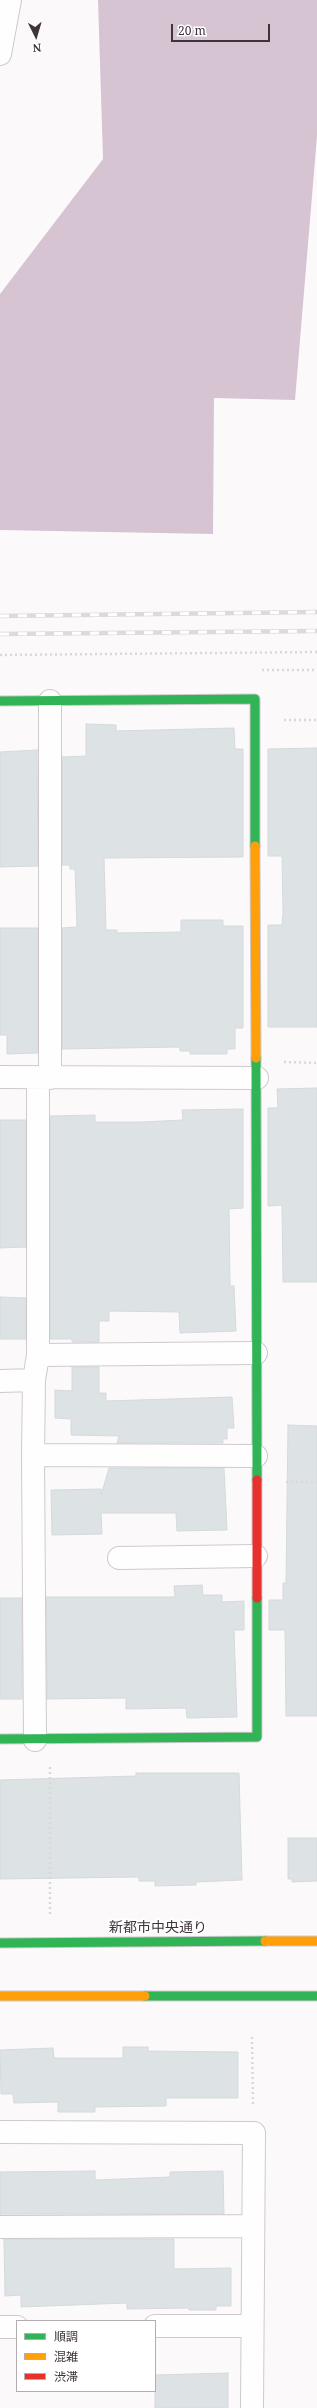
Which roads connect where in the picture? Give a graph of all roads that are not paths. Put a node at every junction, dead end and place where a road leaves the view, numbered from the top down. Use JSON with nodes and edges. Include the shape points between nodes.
{"nodes":[{"id":1,"x":10,"y":0,"type":"edge"},
{"id":2,"x":0,"y":54,"type":"edge"},
{"id":3,"x":0,"y":701,"type":"edge"},
{"id":4,"x":50,"y":701,"type":"junction"},
{"id":5,"x":257,"y":1070,"type":"junction"},
{"id":6,"x":0,"y":1078,"type":"edge"},
{"id":7,"x":44,"y":1078,"type":"junction"},
{"id":8,"x":256,"y":1353,"type":"junction"},
{"id":9,"x":38,"y":1355,"type":"junction"},
{"id":10,"x":34,"y":1380,"type":"junction"},
{"id":11,"x":0,"y":1381,"type":"edge"},
{"id":12,"x":33,"y":1455,"type":"junction"},
{"id":13,"x":256,"y":1456,"type":"junction"},
{"id":14,"x":256,"y":1556,"type":"junction"},
{"id":15,"x":120,"y":1558,"type":"dead end"},
{"id":16,"x":0,"y":1739,"type":"edge"},
{"id":17,"x":42,"y":1740,"type":"junction"},
{"id":18,"x":317,"y":1941,"type":"edge"},
{"id":19,"x":0,"y":1943,"type":"edge"},
{"id":20,"x":0,"y":1996,"type":"edge"},
{"id":21,"x":317,"y":1996,"type":"edge"},
{"id":22,"x":0,"y":2132,"type":"edge"},
{"id":23,"x":253,"y":2226,"type":"junction"},
{"id":24,"x":0,"y":2227,"type":"edge"},
{"id":25,"x":156,"y":2326,"type":"edge"},
{"id":26,"x":252,"y":2326,"type":"junction"},
{"id":27,"x":0,"y":2327,"type":"edge"},
{"id":28,"x":16,"y":2327,"type":"edge"},
{"id":29,"x":252,"y":2408,"type":"edge"}],
"edges":[{"from":1,"to":2,"type":"street"},
{"from":3,"to":4,"type":"street"},
{"from":4,"to":5,"type":"street","via":[[255,699]]},
{"from":4,"to":7,"type":"street"},
{"from":5,"to":7,"type":"street"},
{"from":5,"to":8,"type":"street"},
{"from":6,"to":7,"type":"street"},
{"from":7,"to":9,"type":"street"},
{"from":8,"to":9,"type":"street"},
{"from":8,"to":13,"type":"street"},
{"from":9,"to":10,"type":"street"},
{"from":10,"to":11,"type":"street"},
{"from":10,"to":12,"type":"street"},
{"from":12,"to":13,"type":"street"},
{"from":12,"to":17,"type":"street"},
{"from":13,"to":14,"type":"street"},
{"from":14,"to":15,"type":"street"},
{"from":14,"to":17,"type":"street","via":[[257,1738]]},
{"from":16,"to":17,"type":"street"},
{"from":18,"to":19,"type":"street","name":"新都市中央通り"},
{"from":20,"to":21,"type":"street"},
{"from":22,"to":23,"type":"street","via":[[254,2133]]},
{"from":23,"to":24,"type":"street"},
{"from":23,"to":26,"type":"street"},
{"from":25,"to":26,"type":"street"},
{"from":26,"to":29,"type":"street"},
{"from":27,"to":28,"type":"street"}]}
